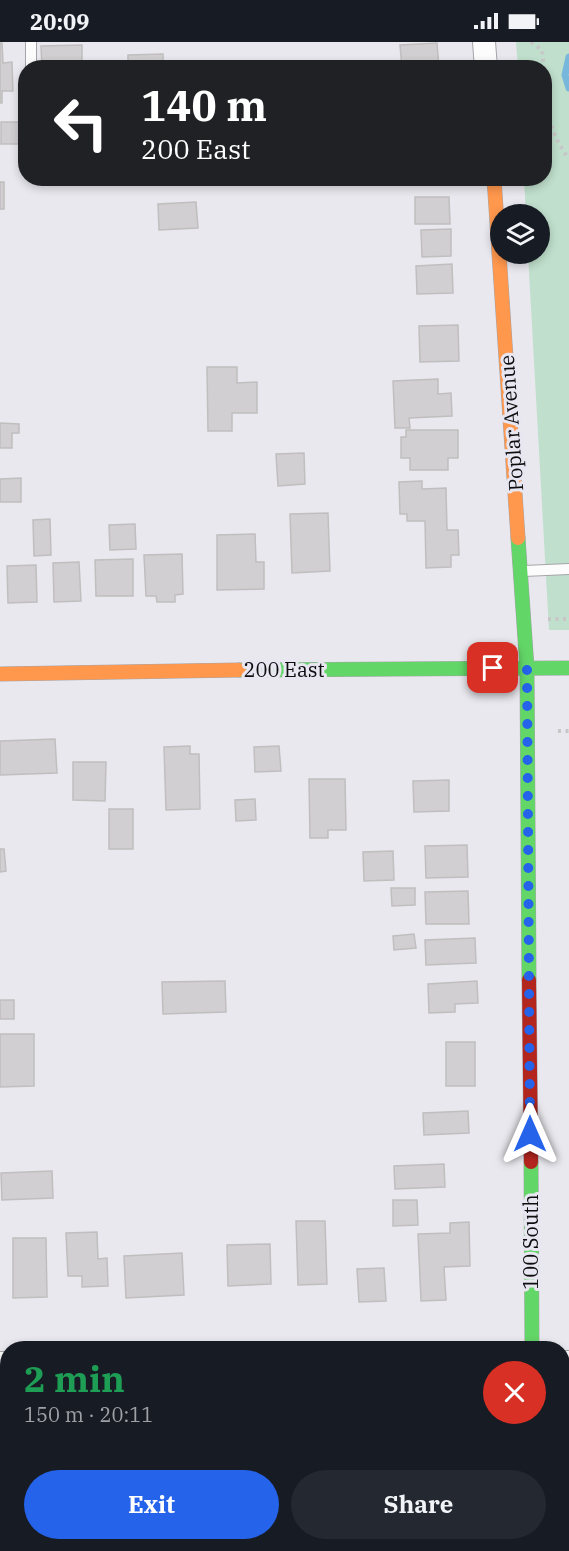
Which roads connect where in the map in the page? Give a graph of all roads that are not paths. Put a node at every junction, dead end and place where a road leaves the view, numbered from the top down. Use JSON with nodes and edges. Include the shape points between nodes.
{"nodes":[{"id":1,"x":31,"y":42,"type":"edge"},
{"id":2,"x":484,"y":42,"type":"edge"},
{"id":3,"x":31,"y":60,"type":"edge"},
{"id":4,"x":485,"y":60,"type":"edge"},
{"id":5,"x":495,"y":186,"type":"edge"},
{"id":6,"x":569,"y":569,"type":"edge"},
{"id":7,"x":522,"y":571,"type":"junction"},
{"id":8,"x":527,"y":668,"type":"junction"},
{"id":9,"x":569,"y":668,"type":"edge"},
{"id":10,"x":0,"y":674,"type":"edge"},
{"id":11,"x":531,"y":1341,"type":"edge"}],
"edges":[{"from":1,"to":3,"type":"lane"},
{"from":2,"to":4,"type":"street"},
{"from":5,"to":7,"type":"street","name":"Poplar Avenue"},
{"from":6,"to":7,"type":"lane"},
{"from":7,"to":8,"type":"street","name":"Poplar Avenue"},
{"from":8,"to":9,"type":"street","name":"200 East"},
{"from":8,"to":10,"type":"street","name":"200 East"},
{"from":8,"to":11,"type":"street","name":"100 South"}]}
